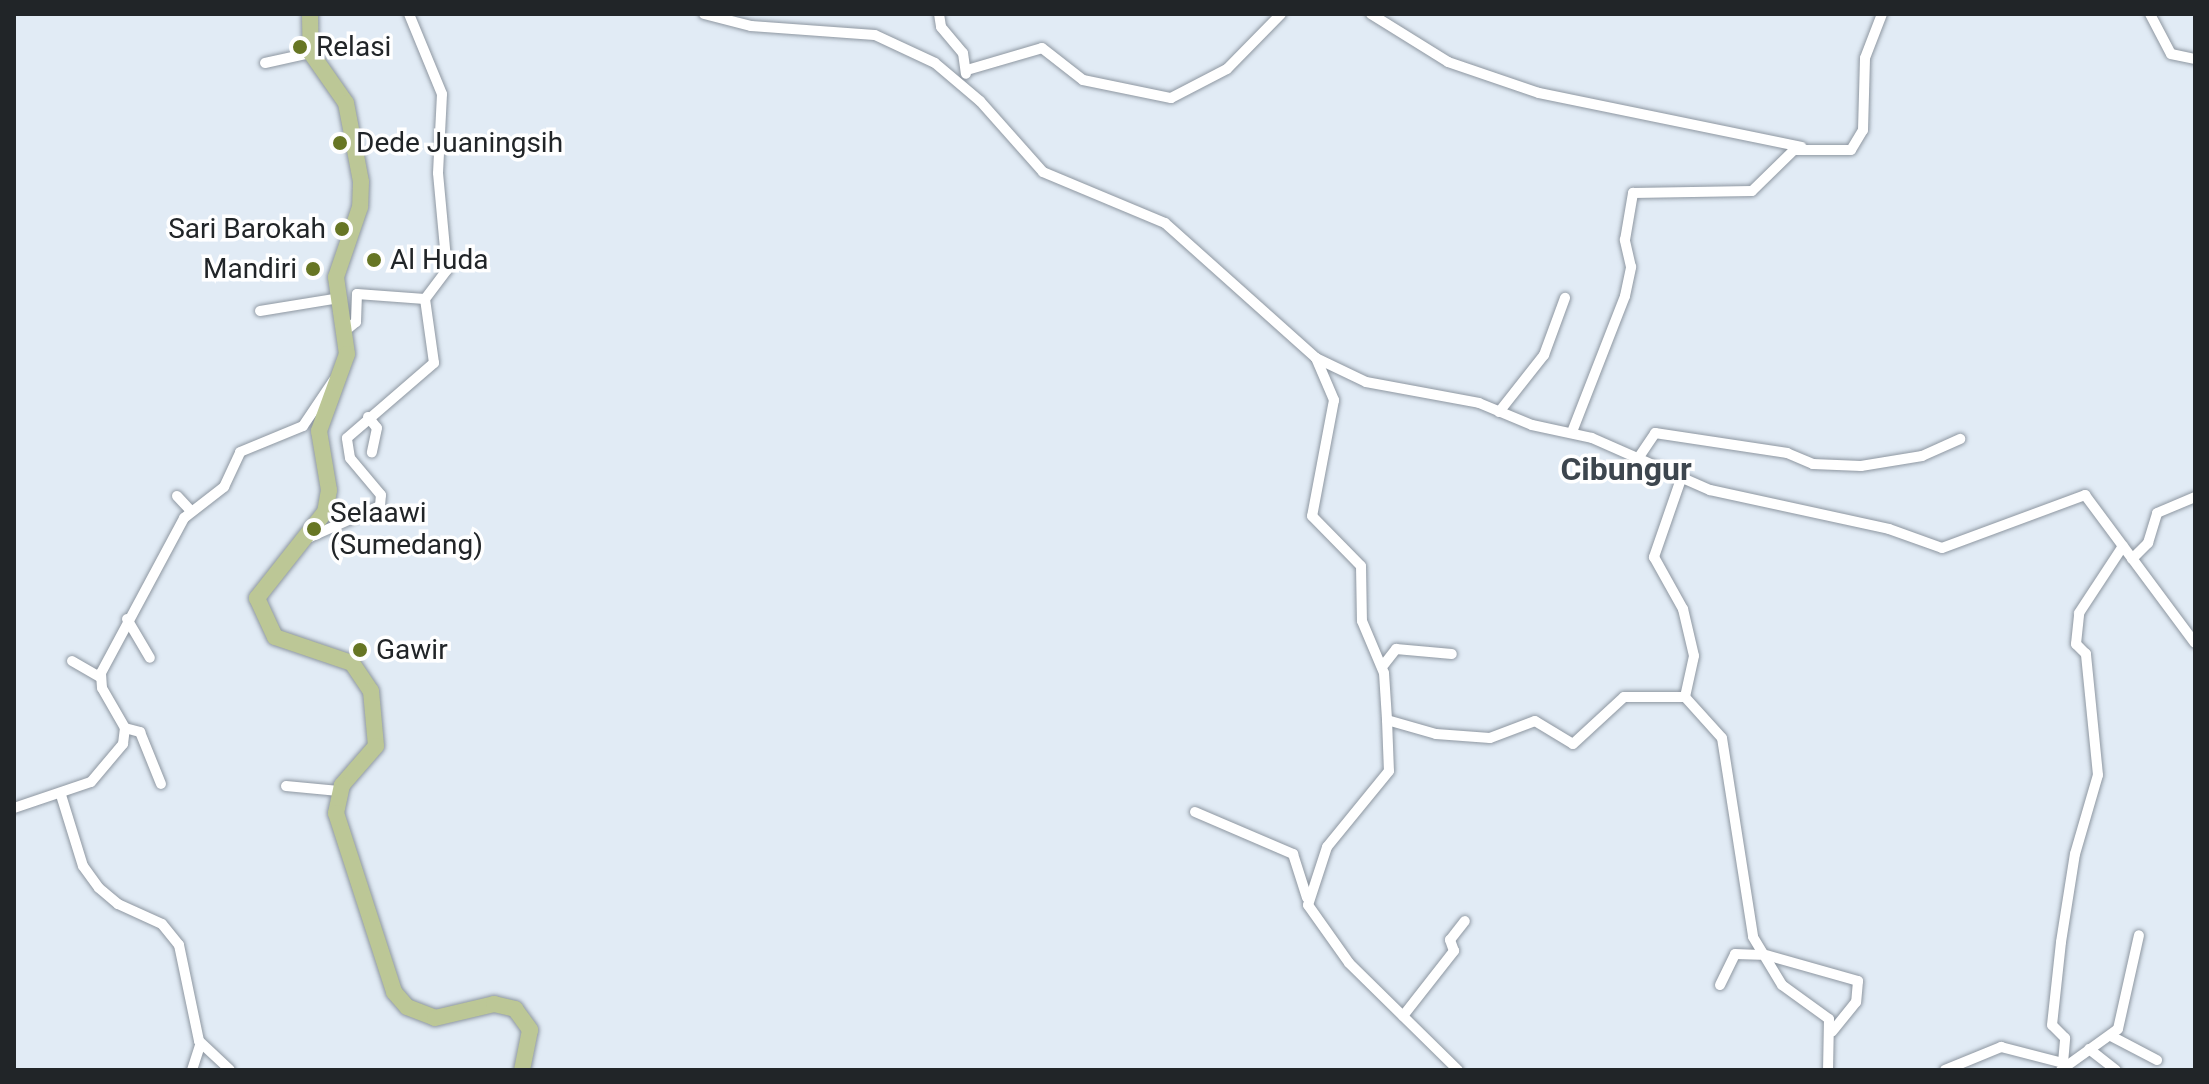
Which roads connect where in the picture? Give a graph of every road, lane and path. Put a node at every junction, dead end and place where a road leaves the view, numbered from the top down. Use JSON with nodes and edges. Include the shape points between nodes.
{"nodes":[{"id":1,"x":310,"y":14,"type":"edge"},
{"id":2,"x":409,"y":14,"type":"edge"},
{"id":3,"x":704,"y":14,"type":"edge"},
{"id":4,"x":939,"y":14,"type":"edge"},
{"id":5,"x":1281,"y":14,"type":"edge"},
{"id":6,"x":1371,"y":14,"type":"edge"},
{"id":7,"x":1882,"y":14,"type":"edge"},
{"id":8,"x":2150,"y":14,"type":"edge"},
{"id":9,"x":311,"y":53,"type":"junction"},
{"id":10,"x":2195,"y":59,"type":"edge"},
{"id":11,"x":265,"y":63,"type":"dead end"},
{"id":12,"x":967,"y":70,"type":"junction"},
{"id":13,"x":963,"y":83,"type":"junction"},
{"id":14,"x":1802,"y":147,"type":"junction"},
{"id":15,"x":339,"y":298,"type":"junction"},
{"id":16,"x":1565,"y":298,"type":"dead end"},
{"id":17,"x":425,"y":299,"type":"junction"},
{"id":18,"x":260,"y":311,"type":"dead end"},
{"id":19,"x":346,"y":330,"type":"junction"},
{"id":20,"x":1316,"y":358,"type":"junction"},
{"id":21,"x":344,"y":371,"type":"junction"},
{"id":22,"x":1499,"y":412,"type":"junction"},
{"id":23,"x":368,"y":417,"type":"junction"},
{"id":24,"x":1572,"y":432,"type":"junction"},
{"id":25,"x":1960,"y":439,"type":"dead end"},
{"id":26,"x":372,"y":452,"type":"dead end"},
{"id":27,"x":1639,"y":457,"type":"junction"},
{"id":28,"x":1681,"y":479,"type":"junction"},
{"id":29,"x":177,"y":496,"type":"dead end"},
{"id":30,"x":2195,"y":497,"type":"edge"},
{"id":31,"x":190,"y":510,"type":"junction"},
{"id":32,"x":303,"y":540,"type":"junction"},
{"id":33,"x":2123,"y":546,"type":"junction"},
{"id":34,"x":2132,"y":559,"type":"junction"},
{"id":35,"x":127,"y":619,"type":"junction"},
{"id":36,"x":2195,"y":643,"type":"edge"},
{"id":37,"x":1452,"y":654,"type":"dead end"},
{"id":38,"x":150,"y":658,"type":"dead end"},
{"id":39,"x":72,"y":661,"type":"dead end"},
{"id":40,"x":1382,"y":667,"type":"junction"},
{"id":41,"x":100,"y":677,"type":"junction"},
{"id":42,"x":1685,"y":697,"type":"junction"},
{"id":43,"x":1387,"y":720,"type":"junction"},
{"id":44,"x":125,"y":728,"type":"junction"},
{"id":45,"x":161,"y":784,"type":"dead end"},
{"id":46,"x":286,"y":786,"type":"dead end"},
{"id":47,"x":339,"y":791,"type":"junction"},
{"id":48,"x":61,"y":795,"type":"junction"},
{"id":49,"x":14,"y":808,"type":"edge"},
{"id":50,"x":1195,"y":812,"type":"dead end"},
{"id":51,"x":1307,"y":898,"type":"junction"},
{"id":52,"x":1465,"y":921,"type":"dead end"},
{"id":53,"x":2139,"y":935,"type":"dead end"},
{"id":54,"x":1760,"y":954,"type":"junction"},
{"id":55,"x":1720,"y":985,"type":"dead end"},
{"id":56,"x":1403,"y":1016,"type":"junction"},
{"id":57,"x":1832,"y":1032,"type":"junction"},
{"id":58,"x":2111,"y":1036,"type":"junction"},
{"id":59,"x":201,"y":1043,"type":"junction"},
{"id":60,"x":2089,"y":1049,"type":"junction"},
{"id":61,"x":2157,"y":1060,"type":"dead end"},
{"id":62,"x":2062,"y":1066,"type":"edge"},
{"id":63,"x":192,"y":1070,"type":"edge"},
{"id":64,"x":230,"y":1070,"type":"edge"},
{"id":65,"x":522,"y":1070,"type":"edge"},
{"id":66,"x":1458,"y":1070,"type":"edge"},
{"id":67,"x":1828,"y":1070,"type":"edge"},
{"id":68,"x":1945,"y":1070,"type":"edge"},
{"id":69,"x":2116,"y":1070,"type":"edge"}],
"edges":[{"from":1,"to":9,"type":"main road"},
{"from":2,"to":17,"type":"street","via":[[442,94],[438,173],[447,270]]},
{"from":3,"to":13,"type":"street","via":[[751,26],[875,35]]},
{"from":4,"to":12,"type":"street"},
{"from":5,"to":12,"type":"street","via":[[1227,69],[1171,98],[1083,80],[1042,48]]},
{"from":6,"to":14,"type":"street","via":[[1448,62],[1539,93]]},
{"from":7,"to":14,"type":"street","via":[[1865,58],[1863,130],[1851,150]]},
{"from":8,"to":10,"type":"street","via":[[2171,54]]},
{"from":9,"to":11,"type":"street"},
{"from":9,"to":15,"type":"main road","via":[[346,103],[361,182],[360,207],[337,268]]},
{"from":12,"to":13,"type":"street"},
{"from":13,"to":20,"type":"street","via":[[1043,172],[1165,223]]},
{"from":14,"to":24,"type":"street","via":[[1752,191],[1633,193],[1625,240],[1628,285]]},
{"from":15,"to":18,"type":"street"},
{"from":15,"to":19,"type":"main road"},
{"from":16,"to":22,"type":"street","via":[[1544,355]]},
{"from":17,"to":19,"type":"street","via":[[360,293],[355,324]]},
{"from":17,"to":23,"type":"street","via":[[433,366]]},
{"from":19,"to":21,"type":"main road"},
{"from":20,"to":22,"type":"street","via":[[1393,391],[1465,399]]},
{"from":20,"to":40,"type":"street","via":[[1334,410],[1312,516],[1359,561],[1362,621]]},
{"from":21,"to":31,"type":"street","via":[[303,426],[240,452],[224,487]]},
{"from":21,"to":32,"type":"main road","via":[[319,431],[328,501]]},
{"from":22,"to":24,"type":"street"},
{"from":23,"to":26,"type":"street","via":[[377,428]]},
{"from":23,"to":32,"type":"street","via":[[349,433],[347,445],[358,473],[381,495],[380,506]]},
{"from":24,"to":27,"type":"street"},
{"from":25,"to":27,"type":"street","via":[[1922,456],[1861,466],[1813,464],[1787,453],[1655,433]]},
{"from":27,"to":28,"type":"street"},
{"from":28,"to":33,"type":"street","via":[[1752,503],[1889,529],[1942,548],[2082,494]]},
{"from":28,"to":42,"type":"street","via":[[1654,557],[1683,609],[1694,656]]},
{"from":29,"to":31,"type":"street"},
{"from":30,"to":34,"type":"street","via":[[2157,513],[2148,543]]},
{"from":31,"to":35,"type":"street"},
{"from":32,"to":47,"type":"main road","via":[[257,598],[275,637],[344,659],[366,678],[377,740]]},
{"from":33,"to":34,"type":"street"},
{"from":33,"to":62,"type":"street","via":[[2079,613],[2076,644],[2086,654],[2098,775],[2075,854],[2061,942],[2052,1025],[2065,1038]]},
{"from":34,"to":36,"type":"street"},
{"from":35,"to":38,"type":"street"},
{"from":35,"to":41,"type":"street"},
{"from":37,"to":40,"type":"street","via":[[1396,649]]},
{"from":39,"to":41,"type":"street"},
{"from":40,"to":43,"type":"street"},
{"from":41,"to":44,"type":"street"},
{"from":42,"to":43,"type":"street","via":[[1621,698],[1573,744],[1535,721],[1490,738],[1436,734]]},
{"from":42,"to":54,"type":"street","via":[[1722,738],[1742,889]]},
{"from":43,"to":51,"type":"street","via":[[1389,771],[1334,835]]},
{"from":44,"to":45,"type":"street","via":[[140,732]]},
{"from":44,"to":48,"type":"street","via":[[123,744],[97,777]]},
{"from":46,"to":47,"type":"street"},
{"from":47,"to":65,"type":"main road","via":[[339,823],[394,992],[407,1007],[435,1018],[494,1004],[515,1009],[530,1030]]},
{"from":48,"to":49,"type":"street"},
{"from":48,"to":59,"type":"street","via":[[83,866],[99,888],[118,904],[162,924],[179,945]]},
{"from":50,"to":51,"type":"street","via":[[1293,854]]},
{"from":51,"to":56,"type":"street","via":[[1331,940]]},
{"from":52,"to":56,"type":"street","via":[[1450,940],[1454,951]]},
{"from":53,"to":58,"type":"street","via":[[2120,1022]]},
{"from":54,"to":55,"type":"street","via":[[1735,954]]},
{"from":54,"to":57,"type":"street","via":[[1782,985],[1823,1013]]},
{"from":54,"to":57,"type":"street","via":[[1858,981],[1856,1002]]},
{"from":56,"to":66,"type":"street"},
{"from":57,"to":67,"type":"street"},
{"from":58,"to":60,"type":"street"},
{"from":58,"to":61,"type":"street"},
{"from":59,"to":63,"type":"street"},
{"from":59,"to":64,"type":"street"},
{"from":60,"to":62,"type":"street"},
{"from":60,"to":69,"type":"street"},
{"from":62,"to":68,"type":"street","via":[[2001,1047]]}]}
